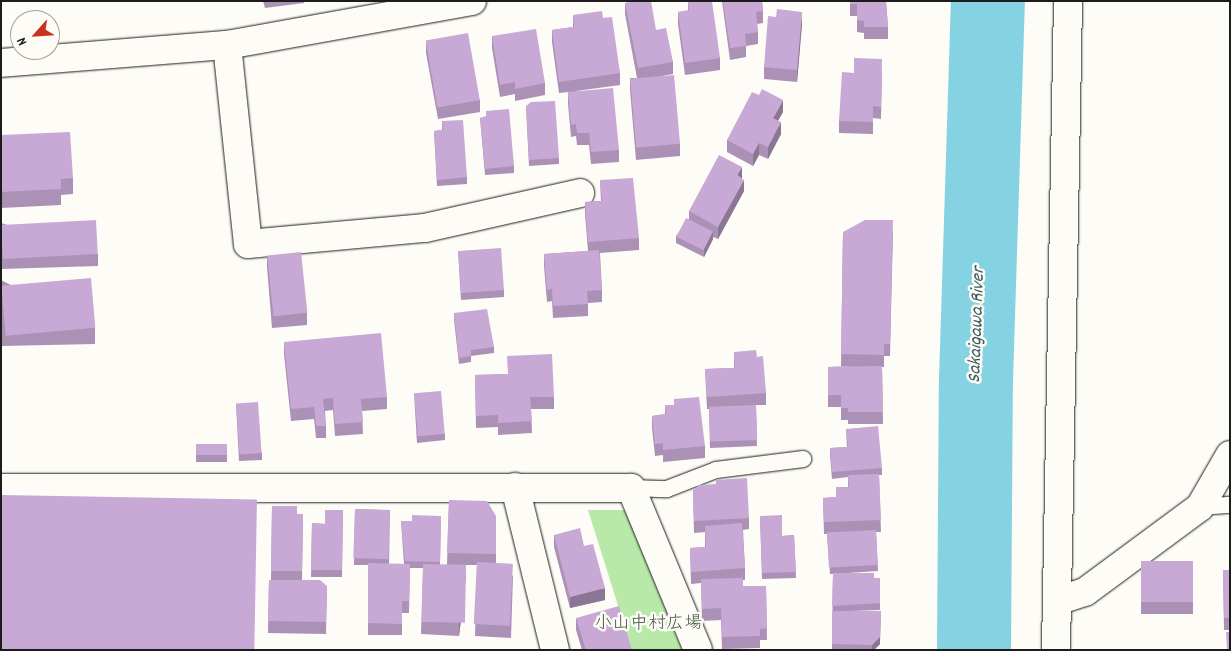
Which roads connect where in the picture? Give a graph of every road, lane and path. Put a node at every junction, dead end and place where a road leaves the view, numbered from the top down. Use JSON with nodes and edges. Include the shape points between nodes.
{"nodes":[{"id":1,"x":472,"y":1,"type":"edge"},
{"id":2,"x":1068,"y":1,"type":"edge"},
{"id":3,"x":227,"y":45,"type":"junction"},
{"id":4,"x":1,"y":63,"type":"edge"},
{"id":5,"x":580,"y":193,"type":"dead end"},
{"id":6,"x":1230,"y":455,"type":"edge"},
{"id":7,"x":803,"y":460,"type":"dead end"},
{"id":8,"x":515,"y":486,"type":"junction"},
{"id":9,"x":1,"y":488,"type":"edge"},
{"id":10,"x":631,"y":488,"type":"junction"},
{"id":11,"x":1230,"y":506,"type":"edge"},
{"id":12,"x":1200,"y":507,"type":"junction"},
{"id":13,"x":1057,"y":601,"type":"junction"},
{"id":14,"x":555,"y":650,"type":"edge"},
{"id":15,"x":698,"y":650,"type":"edge"},
{"id":16,"x":1056,"y":650,"type":"edge"}],
"edges":[{"from":1,"to":3,"type":"street"},
{"from":2,"to":13,"type":"street"},
{"from":3,"to":4,"type":"street"},
{"from":3,"to":5,"type":"street","via":[[248,244],[426,228]]},
{"from":6,"to":12,"type":"street"},
{"from":7,"to":10,"type":"lane","via":[[716,470],[667,488]]},
{"from":8,"to":9,"type":"street"},
{"from":8,"to":10,"type":"street"},
{"from":8,"to":14,"type":"street"},
{"from":10,"to":15,"type":"street"},
{"from":11,"to":12,"type":"lane"},
{"from":12,"to":13,"type":"street","via":[[1085,592]]},
{"from":13,"to":16,"type":"street"}]}
